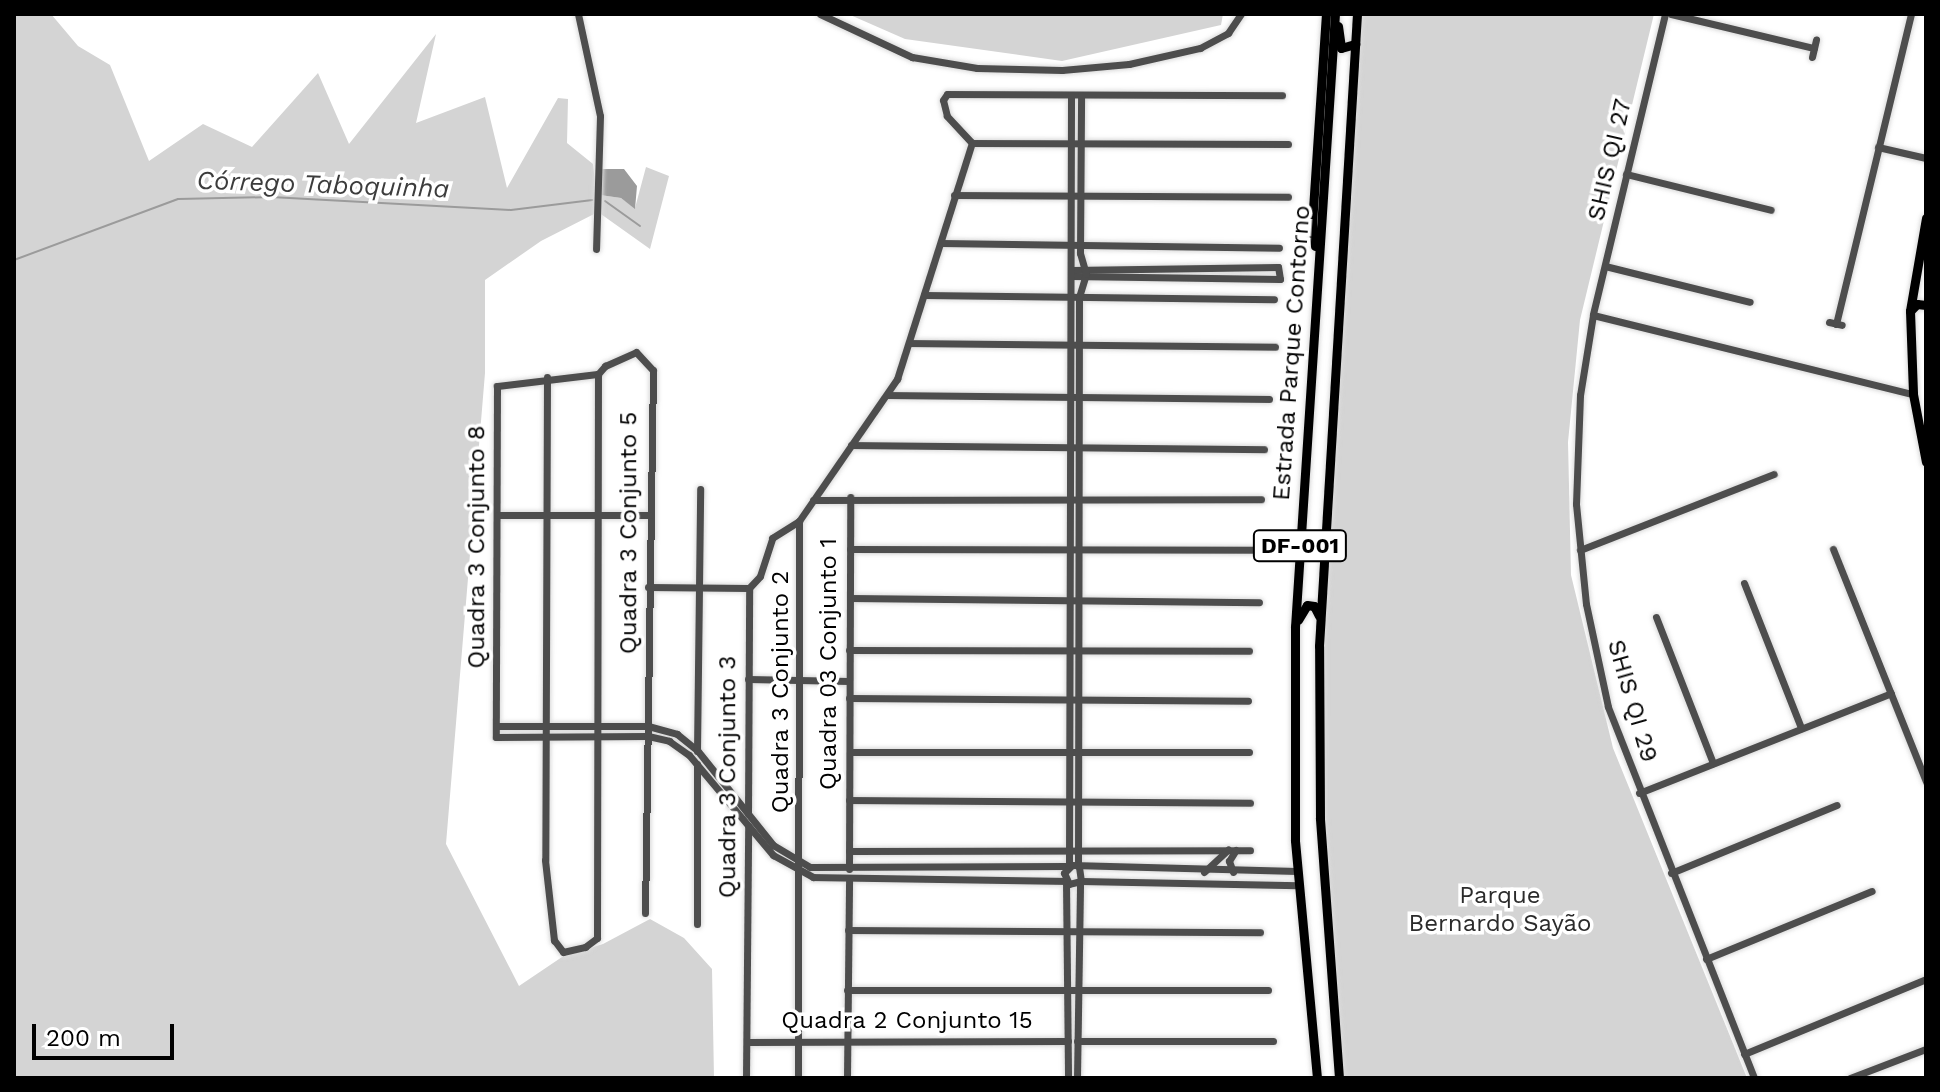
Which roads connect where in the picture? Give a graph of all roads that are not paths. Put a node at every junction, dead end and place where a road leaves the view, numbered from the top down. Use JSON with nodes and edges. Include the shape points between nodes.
{"nodes":[{"id":1,"x":578,"y":14,"type":"edge"},
{"id":2,"x":820,"y":14,"type":"edge"},
{"id":3,"x":1241,"y":14,"type":"edge"},
{"id":4,"x":1357,"y":14,"type":"edge"},
{"id":5,"x":1668,"y":14,"type":"edge"},
{"id":6,"x":1911,"y":14,"type":"edge"},
{"id":7,"x":1332,"y":16,"type":"edge"},
{"id":8,"x":1355,"y":44,"type":"junction"},
{"id":9,"x":1814,"y":48,"type":"dead end"},
{"id":10,"x":1071,"y":95,"type":"junction"},
{"id":11,"x":1081,"y":95,"type":"junction"},
{"id":12,"x":1282,"y":95,"type":"dead end"},
{"id":13,"x":972,"y":143,"type":"junction"},
{"id":14,"x":1288,"y":144,"type":"dead end"},
{"id":15,"x":1076,"y":145,"type":"junction"},
{"id":16,"x":1878,"y":147,"type":"junction"},
{"id":17,"x":1926,"y":158,"type":"edge"},
{"id":18,"x":1626,"y":174,"type":"junction"},
{"id":19,"x":954,"y":195,"type":"junction"},
{"id":20,"x":1071,"y":195,"type":"junction"},
{"id":21,"x":1082,"y":195,"type":"junction"},
{"id":22,"x":1288,"y":197,"type":"dead end"},
{"id":23,"x":1771,"y":209,"type":"dead end"},
{"id":24,"x":1926,"y":218,"type":"edge"},
{"id":25,"x":941,"y":243,"type":"junction"},
{"id":26,"x":1080,"y":244,"type":"junction"},
{"id":27,"x":1071,"y":245,"type":"junction"},
{"id":28,"x":1279,"y":248,"type":"dead end"},
{"id":29,"x":596,"y":249,"type":"dead end"},
{"id":30,"x":1605,"y":266,"type":"junction"},
{"id":31,"x":1085,"y":268,"type":"junction"},
{"id":32,"x":1071,"y":273,"type":"junction"},
{"id":33,"x":1086,"y":277,"type":"junction"},
{"id":34,"x":1913,"y":292,"type":"junction"},
{"id":35,"x":924,"y":295,"type":"junction"},
{"id":36,"x":1075,"y":297,"type":"junction"},
{"id":37,"x":1926,"y":298,"type":"edge"},
{"id":38,"x":1274,"y":299,"type":"dead end"},
{"id":39,"x":1750,"y":302,"type":"dead end"},
{"id":40,"x":1926,"y":305,"type":"edge"},
{"id":41,"x":1910,"y":311,"type":"junction"},
{"id":42,"x":1593,"y":315,"type":"junction"},
{"id":43,"x":1836,"y":323,"type":"dead end"},
{"id":44,"x":909,"y":343,"type":"junction"},
{"id":45,"x":1075,"y":347,"type":"junction"},
{"id":46,"x":1275,"y":347,"type":"dead end"},
{"id":47,"x":598,"y":374,"type":"junction"},
{"id":48,"x":547,"y":377,"type":"junction"},
{"id":49,"x":1913,"y":394,"type":"junction"},
{"id":50,"x":888,"y":395,"type":"junction"},
{"id":51,"x":1075,"y":397,"type":"junction"},
{"id":52,"x":1269,"y":399,"type":"dead end"},
{"id":53,"x":851,"y":445,"type":"junction"},
{"id":54,"x":1075,"y":448,"type":"junction"},
{"id":55,"x":1264,"y":449,"type":"dead end"},
{"id":56,"x":1926,"y":462,"type":"edge"},
{"id":57,"x":1774,"y":474,"type":"dead end"},
{"id":58,"x":700,"y":489,"type":"dead end"},
{"id":59,"x":850,"y":497,"type":"junction"},
{"id":60,"x":1075,"y":498,"type":"junction"},
{"id":61,"x":1261,"y":499,"type":"dead end"},
{"id":62,"x":813,"y":500,"type":"junction"},
{"id":63,"x":498,"y":515,"type":"junction"},
{"id":64,"x":649,"y":515,"type":"junction"},
{"id":65,"x":547,"y":517,"type":"junction"},
{"id":66,"x":598,"y":517,"type":"junction"},
{"id":67,"x":799,"y":521,"type":"junction"},
{"id":68,"x":1074,"y":548,"type":"junction"},
{"id":69,"x":850,"y":549,"type":"junction"},
{"id":70,"x":1833,"y":549,"type":"dead end"},
{"id":71,"x":1264,"y":550,"type":"dead end"},
{"id":72,"x":1580,"y":550,"type":"junction"},
{"id":73,"x":1744,"y":583,"type":"dead end"},
{"id":74,"x":648,"y":587,"type":"junction"},
{"id":75,"x":699,"y":587,"type":"junction"},
{"id":76,"x":749,"y":588,"type":"junction"},
{"id":77,"x":850,"y":598,"type":"junction"},
{"id":78,"x":1079,"y":598,"type":"junction"},
{"id":79,"x":1070,"y":599,"type":"junction"},
{"id":80,"x":1259,"y":602,"type":"dead end"},
{"id":81,"x":1656,"y":617,"type":"dead end"},
{"id":82,"x":1321,"y":624,"type":"junction"},
{"id":83,"x":1295,"y":627,"type":"junction"},
{"id":84,"x":849,"y":650,"type":"junction"},
{"id":85,"x":1074,"y":650,"type":"junction"},
{"id":86,"x":1249,"y":651,"type":"dead end"},
{"id":87,"x":748,"y":679,"type":"junction"},
{"id":88,"x":799,"y":680,"type":"junction"},
{"id":89,"x":849,"y":681,"type":"junction"},
{"id":90,"x":1891,"y":693,"type":"junction"},
{"id":91,"x":849,"y":698,"type":"junction"},
{"id":92,"x":1074,"y":700,"type":"junction"},
{"id":93,"x":1248,"y":701,"type":"dead end"},
{"id":94,"x":547,"y":725,"type":"junction"},
{"id":95,"x":598,"y":725,"type":"junction"},
{"id":96,"x":496,"y":726,"type":"junction"},
{"id":97,"x":648,"y":726,"type":"junction"},
{"id":98,"x":1801,"y":728,"type":"junction"},
{"id":99,"x":598,"y":736,"type":"junction"},
{"id":100,"x":648,"y":736,"type":"junction"},
{"id":101,"x":547,"y":737,"type":"junction"},
{"id":102,"x":697,"y":750,"type":"junction"},
{"id":103,"x":1073,"y":751,"type":"junction"},
{"id":104,"x":850,"y":752,"type":"junction"},
{"id":105,"x":1249,"y":752,"type":"dead end"},
{"id":106,"x":1713,"y":763,"type":"junction"},
{"id":107,"x":698,"y":765,"type":"junction"},
{"id":108,"x":1926,"y":781,"type":"edge"},
{"id":109,"x":1639,"y":793,"type":"junction"},
{"id":110,"x":849,"y":800,"type":"junction"},
{"id":111,"x":1074,"y":801,"type":"junction"},
{"id":112,"x":1250,"y":803,"type":"dead end"},
{"id":113,"x":1837,"y":805,"type":"dead end"},
{"id":114,"x":748,"y":815,"type":"junction"},
{"id":115,"x":748,"y":828,"type":"junction"},
{"id":116,"x":1232,"y":850,"type":"junction"},
{"id":117,"x":1250,"y":850,"type":"dead end"},
{"id":118,"x":849,"y":851,"type":"junction"},
{"id":119,"x":1074,"y":851,"type":"junction"},
{"id":120,"x":1074,"y":866,"type":"junction"},
{"id":121,"x":800,"y":868,"type":"junction"},
{"id":122,"x":850,"y":869,"type":"junction"},
{"id":123,"x":1297,"y":871,"type":"junction"},
{"id":124,"x":1204,"y":872,"type":"junction"},
{"id":125,"x":1235,"y":872,"type":"junction"},
{"id":126,"x":1255,"y":872,"type":"junction"},
{"id":127,"x":1671,"y":873,"type":"junction"},
{"id":128,"x":850,"y":880,"type":"junction"},
{"id":129,"x":1066,"y":881,"type":"junction"},
{"id":130,"x":1080,"y":882,"type":"junction"},
{"id":131,"x":1238,"y":883,"type":"junction"},
{"id":132,"x":1255,"y":883,"type":"junction"},
{"id":133,"x":1298,"y":885,"type":"junction"},
{"id":134,"x":1872,"y":891,"type":"dead end"},
{"id":135,"x":645,"y":913,"type":"dead end"},
{"id":136,"x":697,"y":924,"type":"dead end"},
{"id":137,"x":848,"y":930,"type":"junction"},
{"id":138,"x":1068,"y":931,"type":"junction"},
{"id":139,"x":1078,"y":931,"type":"junction"},
{"id":140,"x":1260,"y":932,"type":"dead end"},
{"id":141,"x":1706,"y":959,"type":"junction"},
{"id":142,"x":1926,"y":979,"type":"edge"},
{"id":143,"x":847,"y":990,"type":"junction"},
{"id":144,"x":1268,"y":990,"type":"dead end"},
{"id":145,"x":1073,"y":991,"type":"junction"},
{"id":146,"x":847,"y":1040,"type":"junction"},
{"id":147,"x":798,"y":1041,"type":"junction"},
{"id":148,"x":1068,"y":1041,"type":"junction"},
{"id":149,"x":1077,"y":1041,"type":"junction"},
{"id":150,"x":1273,"y":1041,"type":"dead end"},
{"id":151,"x":747,"y":1042,"type":"junction"},
{"id":152,"x":1926,"y":1049,"type":"edge"},
{"id":153,"x":1744,"y":1054,"type":"junction"},
{"id":154,"x":746,"y":1078,"type":"edge"},
{"id":155,"x":798,"y":1078,"type":"edge"},
{"id":156,"x":847,"y":1078,"type":"edge"},
{"id":157,"x":1068,"y":1078,"type":"edge"},
{"id":158,"x":1077,"y":1078,"type":"edge"},
{"id":159,"x":1317,"y":1078,"type":"edge"},
{"id":160,"x":1339,"y":1078,"type":"edge"},
{"id":161,"x":1754,"y":1078,"type":"edge"},
{"id":162,"x":1850,"y":1078,"type":"edge"}],
"edges":[{"from":1,"to":29,"type":"street","via":[[600,116]]},
{"from":2,"to":3,"type":"street","via":[[926,60],[977,68],[1062,70],[1129,64],[1200,48],[1228,33]]},
{"from":4,"to":8,"type":"main road","name":"Estrada Parque Contorno","number":"DF-001"},
{"from":5,"to":9,"type":"street"},
{"from":5,"to":18,"type":"street","name":"SHIS QI 27"},
{"from":6,"to":16,"type":"street"},
{"from":7,"to":8,"type":"main road","via":[[1341,48]]},
{"from":7,"to":83,"type":"main road","name":"Estrada Parque Contorno","number":"DF-001"},
{"from":8,"to":82,"type":"main road","name":"Estrada Parque Contorno","number":"DF-001"},
{"from":10,"to":11,"type":"street"},
{"from":10,"to":13,"type":"street","via":[[951,93],[943,100],[947,116]]},
{"from":10,"to":15,"type":"street"},
{"from":11,"to":12,"type":"street"},
{"from":11,"to":15,"type":"street"},
{"from":13,"to":15,"type":"street"},
{"from":13,"to":19,"type":"street"},
{"from":14,"to":15,"type":"street"},
{"from":15,"to":20,"type":"street"},
{"from":15,"to":21,"type":"street"},
{"from":16,"to":17,"type":"street"},
{"from":16,"to":43,"type":"street"},
{"from":18,"to":23,"type":"street"},
{"from":18,"to":30,"type":"street","name":"SHIS QI 27"},
{"from":19,"to":20,"type":"street"},
{"from":19,"to":25,"type":"street"},
{"from":20,"to":21,"type":"street"},
{"from":20,"to":27,"type":"street"},
{"from":21,"to":22,"type":"street"},
{"from":21,"to":26,"type":"street"},
{"from":24,"to":34,"type":"main road"},
{"from":25,"to":27,"type":"street"},
{"from":25,"to":35,"type":"street"},
{"from":26,"to":27,"type":"street"},
{"from":26,"to":28,"type":"street"},
{"from":26,"to":31,"type":"street"},
{"from":27,"to":32,"type":"street"},
{"from":30,"to":39,"type":"street"},
{"from":30,"to":42,"type":"street","name":"SHIS QI 27"},
{"from":31,"to":32,"type":"street"},
{"from":31,"to":33,"type":"street"},
{"from":31,"to":33,"type":"street","via":[[1278,267],[1280,279]]},
{"from":32,"to":33,"type":"street"},
{"from":32,"to":36,"type":"street"},
{"from":33,"to":36,"type":"street"},
{"from":34,"to":37,"type":"main road"},
{"from":34,"to":41,"type":"main road"},
{"from":35,"to":36,"type":"street"},
{"from":35,"to":44,"type":"street"},
{"from":36,"to":38,"type":"street"},
{"from":36,"to":45,"type":"street"},
{"from":40,"to":41,"type":"main road","via":[[1914,305]]},
{"from":41,"to":49,"type":"main road"},
{"from":42,"to":49,"type":"street"},
{"from":42,"to":72,"type":"street","name":"SHIS QI 29","via":[[1580,395]]},
{"from":44,"to":45,"type":"street"},
{"from":44,"to":50,"type":"street"},
{"from":45,"to":46,"type":"street"},
{"from":45,"to":51,"type":"street"},
{"from":47,"to":48,"type":"street"},
{"from":47,"to":64,"type":"street","name":"Quadra 3 Conjunto 5","via":[[624,356],[640,353],[653,370]]},
{"from":47,"to":66,"type":"street"},
{"from":48,"to":63,"type":"street","name":"Quadra 3 Conjunto 8","via":[[497,386]]},
{"from":48,"to":65,"type":"street"},
{"from":49,"to":56,"type":"main road"},
{"from":50,"to":51,"type":"street"},
{"from":50,"to":53,"type":"street"},
{"from":51,"to":52,"type":"street"},
{"from":51,"to":54,"type":"street"},
{"from":53,"to":54,"type":"street"},
{"from":53,"to":62,"type":"street"},
{"from":54,"to":55,"type":"street"},
{"from":54,"to":60,"type":"street"},
{"from":57,"to":72,"type":"street"},
{"from":58,"to":75,"type":"street"},
{"from":59,"to":60,"type":"street"},
{"from":59,"to":62,"type":"street"},
{"from":59,"to":69,"type":"street","name":"Quadra 03 Conjunto 1"},
{"from":60,"to":61,"type":"street"},
{"from":60,"to":68,"type":"street"},
{"from":62,"to":67,"type":"street"},
{"from":63,"to":65,"type":"street"},
{"from":63,"to":96,"type":"street","name":"Quadra 3 Conjunto 8"},
{"from":64,"to":66,"type":"street"},
{"from":64,"to":74,"type":"street","name":"Quadra 3 Conjunto 5"},
{"from":65,"to":66,"type":"street"},
{"from":65,"to":94,"type":"street"},
{"from":66,"to":95,"type":"street"},
{"from":67,"to":76,"type":"street","via":[[772,538],[760,576]]},
{"from":67,"to":88,"type":"street","name":"Quadra 3 Conjunto 2"},
{"from":68,"to":69,"type":"street"},
{"from":68,"to":71,"type":"street"},
{"from":68,"to":78,"type":"street"},
{"from":68,"to":79,"type":"street"},
{"from":69,"to":77,"type":"street","name":"Quadra 03 Conjunto 1"},
{"from":70,"to":90,"type":"street"},
{"from":72,"to":109,"type":"street","name":"SHIS QI 29","via":[[1595,656]]},
{"from":73,"to":98,"type":"street"},
{"from":74,"to":75,"type":"street"},
{"from":74,"to":97,"type":"street","name":"Quadra 3 Conjunto 5"},
{"from":75,"to":76,"type":"street"},
{"from":75,"to":102,"type":"street"},
{"from":76,"to":87,"type":"street","name":"Quadra 3 Conjunto 3"},
{"from":77,"to":79,"type":"street"},
{"from":77,"to":84,"type":"street","name":"Quadra 03 Conjunto 1"},
{"from":78,"to":79,"type":"street"},
{"from":78,"to":80,"type":"street"},
{"from":78,"to":85,"type":"street"},
{"from":79,"to":85,"type":"street"},
{"from":81,"to":106,"type":"street"},
{"from":82,"to":83,"type":"main road","via":[[1314,606],[1307,605]]},
{"from":82,"to":160,"type":"main road","name":"Estrada Parque Contorno","number":"DF-001","via":[[1320,818]]},
{"from":83,"to":123,"type":"main road","name":"Estrada Parque Contorno","number":"DF-001"},
{"from":84,"to":85,"type":"street"},
{"from":84,"to":89,"type":"street","name":"Quadra 03 Conjunto 1"},
{"from":85,"to":86,"type":"street"},
{"from":85,"to":92,"type":"street"},
{"from":87,"to":88,"type":"street"},
{"from":87,"to":114,"type":"street","name":"Quadra 3 Conjunto 3"},
{"from":88,"to":89,"type":"street"},
{"from":88,"to":121,"type":"street","name":"Quadra 3 Conjunto 2"},
{"from":89,"to":91,"type":"street","name":"Quadra 03 Conjunto 1"},
{"from":90,"to":98,"type":"street"},
{"from":90,"to":108,"type":"street"},
{"from":91,"to":92,"type":"street"},
{"from":91,"to":104,"type":"street","name":"Quadra 03 Conjunto 1"},
{"from":92,"to":93,"type":"street"},
{"from":92,"to":103,"type":"street"},
{"from":94,"to":95,"type":"street"},
{"from":94,"to":96,"type":"street"},
{"from":94,"to":101,"type":"street"},
{"from":95,"to":97,"type":"street"},
{"from":95,"to":99,"type":"street"},
{"from":96,"to":101,"type":"street","name":"Quadra 3 Conjunto 8","via":[[496,737]]},
{"from":97,"to":100,"type":"street","name":"Quadra 3 Conjunto 5"},
{"from":97,"to":102,"type":"street","via":[[677,734]]},
{"from":98,"to":106,"type":"street"},
{"from":99,"to":100,"type":"street"},
{"from":99,"to":101,"type":"street"},
{"from":99,"to":101,"type":"street","via":[[597,938],[569,952],[558,951],[554,940],[545,860]]},
{"from":100,"to":107,"type":"street","via":[[669,741]]},
{"from":100,"to":135,"type":"street","name":"Quadra 3 Conjunto 5"},
{"from":102,"to":107,"type":"street"},
{"from":102,"to":114,"type":"street"},
{"from":103,"to":104,"type":"street"},
{"from":103,"to":105,"type":"street"},
{"from":103,"to":111,"type":"street"},
{"from":104,"to":110,"type":"street","name":"Quadra 03 Conjunto 1"},
{"from":106,"to":109,"type":"street"},
{"from":107,"to":115,"type":"street"},
{"from":107,"to":136,"type":"street"},
{"from":109,"to":127,"type":"street","name":"SHIS QI 29"},
{"from":110,"to":111,"type":"street"},
{"from":110,"to":118,"type":"street","name":"Quadra 03 Conjunto 1"},
{"from":111,"to":112,"type":"street"},
{"from":111,"to":119,"type":"street"},
{"from":113,"to":127,"type":"street"},
{"from":114,"to":115,"type":"street","name":"Quadra 3 Conjunto 3"},
{"from":114,"to":121,"type":"street"},
{"from":115,"to":121,"type":"street","via":[[773,855]]},
{"from":115,"to":151,"type":"street","name":"Quadra 3 Conjunto 3"},
{"from":116,"to":117,"type":"street"},
{"from":116,"to":119,"type":"street"},
{"from":116,"to":124,"type":"street"},
{"from":116,"to":125,"type":"street","via":[[1229,861]]},
{"from":118,"to":119,"type":"street"},
{"from":118,"to":122,"type":"street","name":"Quadra 03 Conjunto 1"},
{"from":119,"to":120,"type":"street"},
{"from":120,"to":122,"type":"street"},
{"from":120,"to":124,"type":"street"},
{"from":120,"to":129,"type":"street"},
{"from":120,"to":130,"type":"street"},
{"from":121,"to":122,"type":"street"},
{"from":121,"to":128,"type":"street"},
{"from":121,"to":147,"type":"street","name":"Quadra 3 Conjunto 2"},
{"from":122,"to":128,"type":"street"},
{"from":122,"to":128,"type":"street"},
{"from":123,"to":126,"type":"street"},
{"from":123,"to":133,"type":"main road","name":"Estrada Parque Contorno","number":"DF-001"},
{"from":124,"to":125,"type":"street"},
{"from":125,"to":126,"type":"street"},
{"from":125,"to":131,"type":"street"},
{"from":126,"to":132,"type":"street"},
{"from":127,"to":141,"type":"street","name":"SHIS QI 29"},
{"from":128,"to":129,"type":"street"},
{"from":128,"to":137,"type":"street"},
{"from":129,"to":130,"type":"street"},
{"from":129,"to":138,"type":"street"},
{"from":130,"to":131,"type":"street"},
{"from":130,"to":139,"type":"street"},
{"from":131,"to":132,"type":"street"},
{"from":132,"to":133,"type":"street"},
{"from":133,"to":159,"type":"main road","name":"Estrada Parque Contorno","number":"DF-001"},
{"from":134,"to":141,"type":"street"},
{"from":137,"to":138,"type":"street"},
{"from":137,"to":143,"type":"street"},
{"from":138,"to":139,"type":"street"},
{"from":138,"to":145,"type":"street"},
{"from":139,"to":140,"type":"street"},
{"from":139,"to":145,"type":"street"},
{"from":141,"to":153,"type":"street","name":"SHIS QI 29"},
{"from":142,"to":153,"type":"street"},
{"from":143,"to":145,"type":"street"},
{"from":143,"to":146,"type":"street"},
{"from":144,"to":145,"type":"street"},
{"from":145,"to":148,"type":"street"},
{"from":145,"to":149,"type":"street"},
{"from":146,"to":147,"type":"street","name":"Quadra 2 Conjunto 15"},
{"from":146,"to":148,"type":"street","name":"Quadra 2 Conjunto 15"},
{"from":146,"to":156,"type":"street"},
{"from":147,"to":151,"type":"street","name":"Quadra 2 Conjunto 15"},
{"from":147,"to":155,"type":"street","name":"Quadra 3 Conjunto 2"},
{"from":148,"to":157,"type":"street"},
{"from":149,"to":150,"type":"street"},
{"from":149,"to":158,"type":"street"},
{"from":151,"to":154,"type":"street","name":"Quadra 3 Conjunto 3"},
{"from":152,"to":162,"type":"street"},
{"from":153,"to":161,"type":"street","name":"SHIS QI 29"}]}
